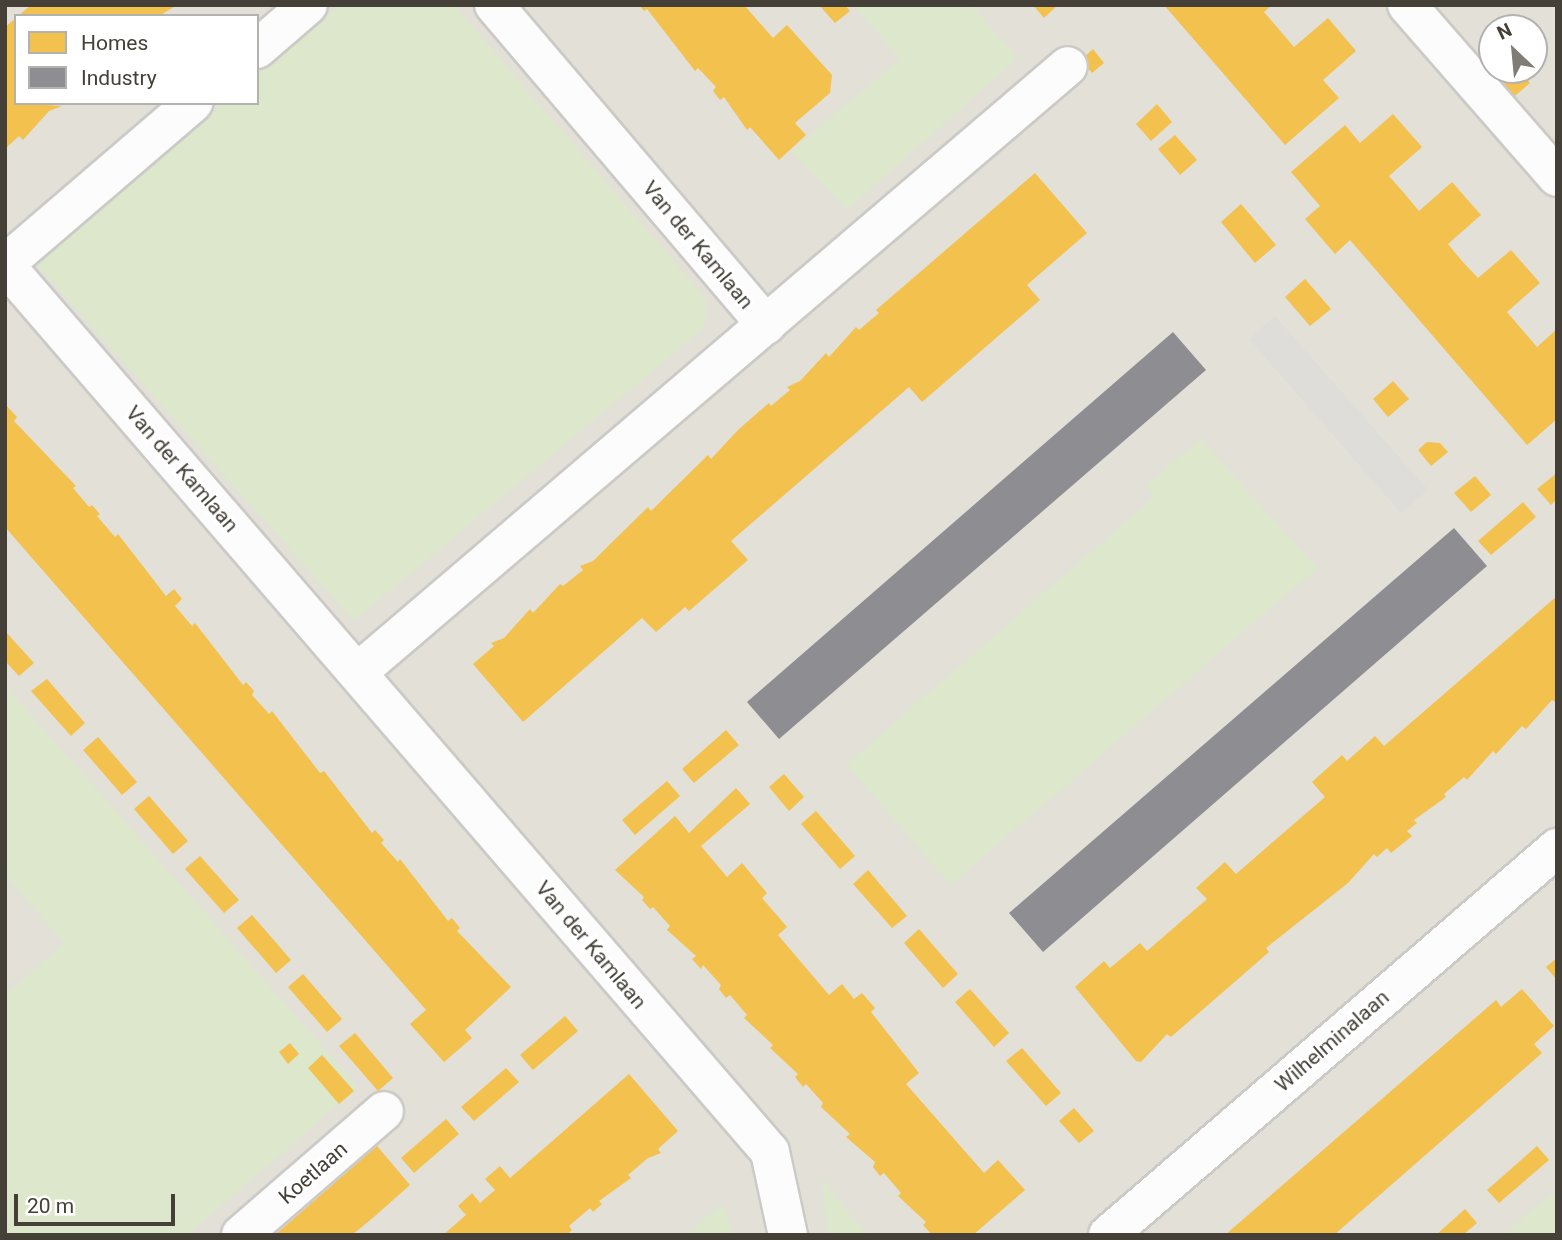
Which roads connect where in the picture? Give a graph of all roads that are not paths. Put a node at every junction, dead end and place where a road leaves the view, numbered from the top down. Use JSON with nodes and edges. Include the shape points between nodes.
{"nodes":[{"id":1,"x":308,"y":5,"type":"edge"},
{"id":2,"x":494,"y":5,"type":"edge"},
{"id":3,"x":1407,"y":5,"type":"edge"},
{"id":4,"x":259,"y":47,"type":"edge"},
{"id":5,"x":1068,"y":66,"type":"dead end"},
{"id":6,"x":192,"y":105,"type":"edge"},
{"id":7,"x":1557,"y":177,"type":"edge"},
{"id":8,"x":5,"y":265,"type":"edge"},
{"id":9,"x":766,"y":325,"type":"junction"},
{"id":10,"x":358,"y":672,"type":"junction"},
{"id":11,"x":1557,"y":848,"type":"edge"},
{"id":12,"x":384,"y":1111,"type":"dead end"},
{"id":13,"x":241,"y":1235,"type":"edge"},
{"id":14,"x":788,"y":1235,"type":"edge"},
{"id":15,"x":1108,"y":1235,"type":"edge"}],
"edges":[{"from":1,"to":4,"type":"street"},
{"from":2,"to":9,"type":"street","name":"Van der Kamlaan"},
{"from":3,"to":7,"type":"street"},
{"from":5,"to":9,"type":"street","name":"Van der Kamlaan"},
{"from":6,"to":8,"type":"street","name":"Van der Kamlaan"},
{"from":8,"to":10,"type":"street","name":"Van der Kamlaan"},
{"from":9,"to":10,"type":"street","name":"Van der Kamlaan"},
{"from":10,"to":14,"type":"street","name":"Van der Kamlaan","via":[[769,1152]]},
{"from":11,"to":15,"type":"street","name":"Wilhelminalaan"},
{"from":12,"to":13,"type":"street","name":"Koetlaan"}]}
